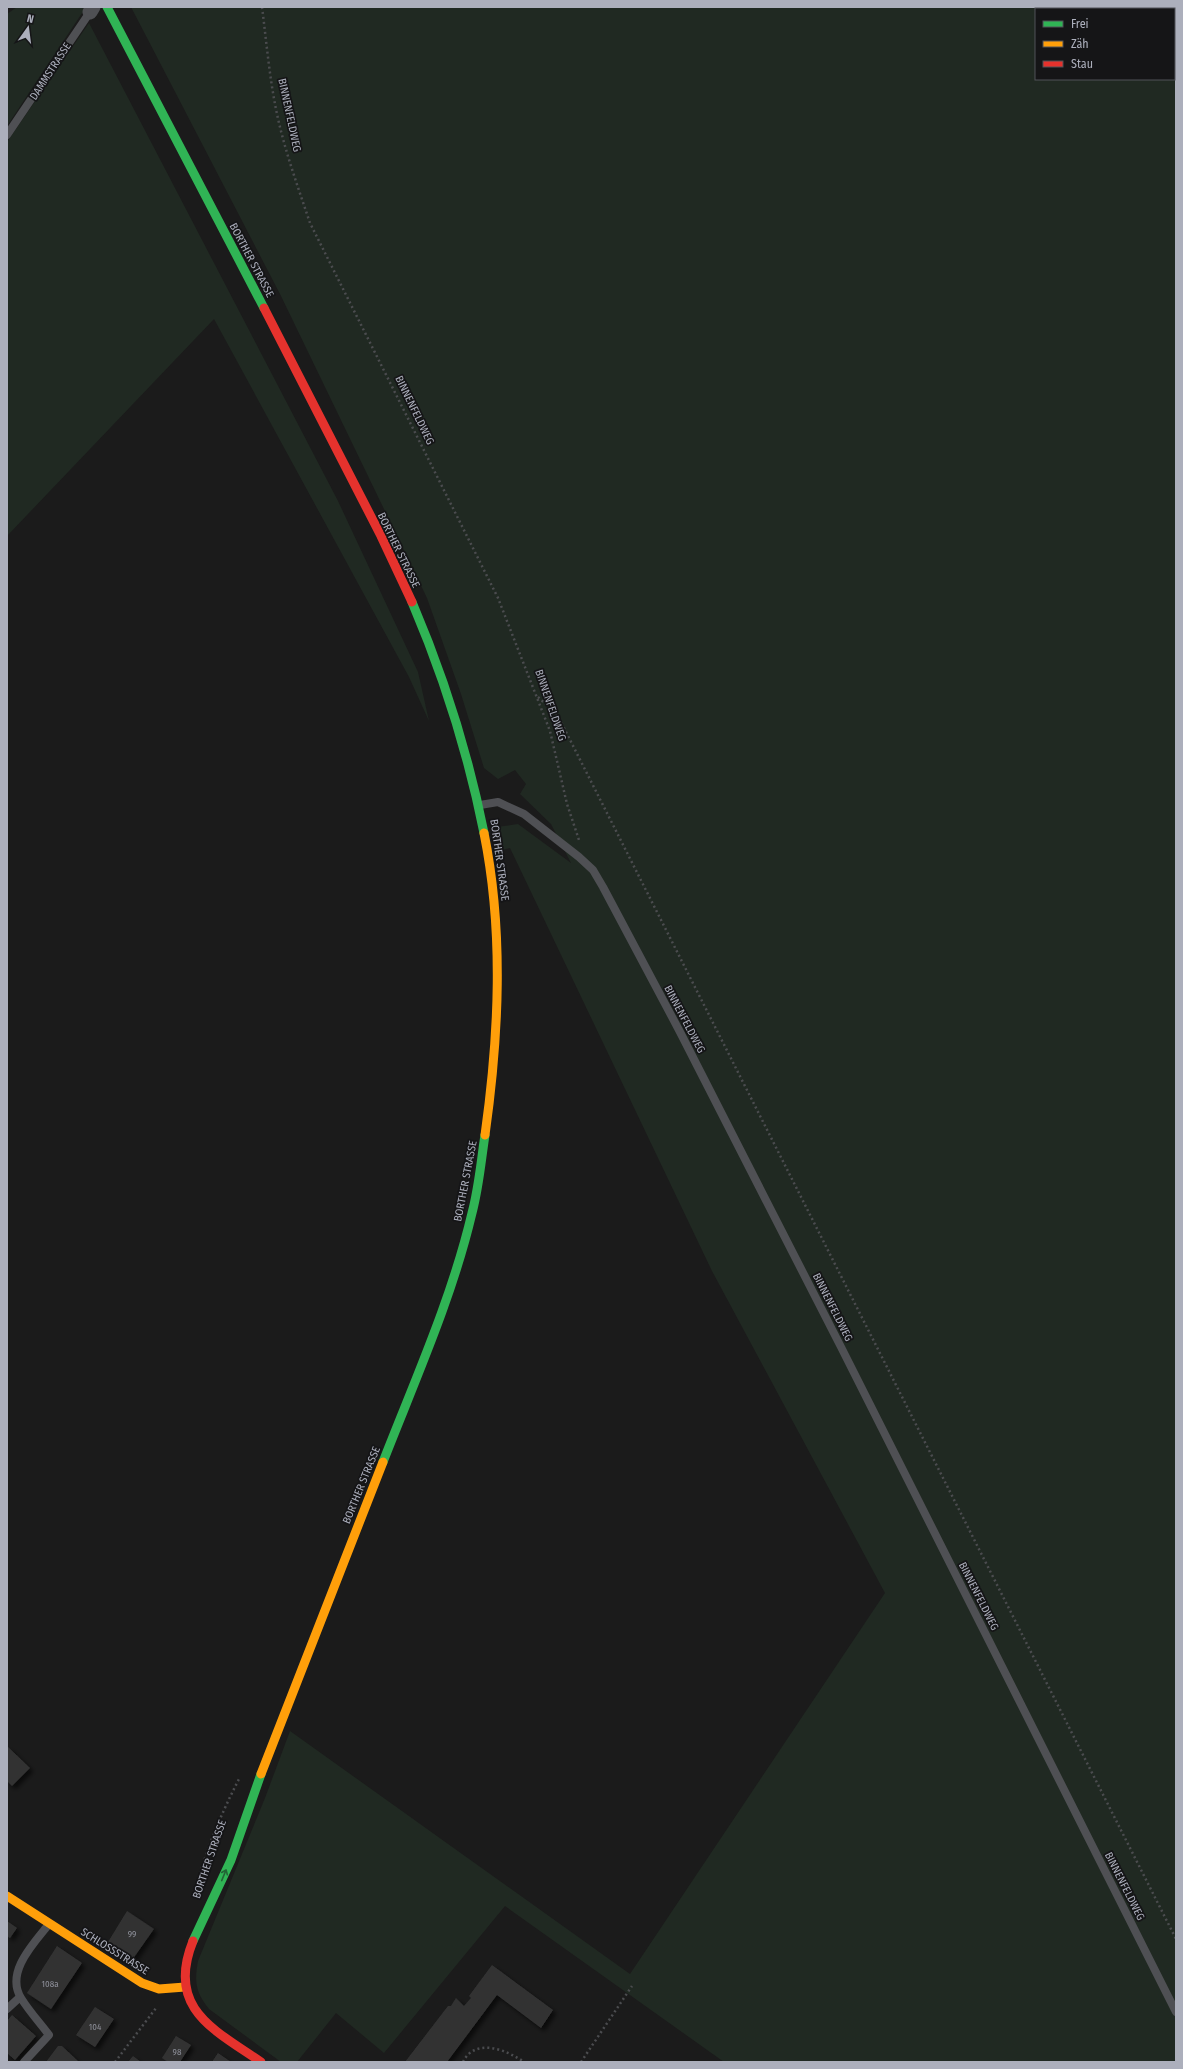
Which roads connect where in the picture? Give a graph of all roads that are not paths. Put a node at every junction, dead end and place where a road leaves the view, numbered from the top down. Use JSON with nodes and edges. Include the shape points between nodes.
{"nodes":[{"id":1,"x":107,"y":7,"type":"edge"},
{"id":2,"x":91,"y":9,"type":"edge"},
{"id":3,"x":7,"y":135,"type":"edge"},
{"id":4,"x":480,"y":805,"type":"junction"},
{"id":5,"x":265,"y":1761,"type":"junction"},
{"id":6,"x":236,"y":1816,"type":"dead end"},
{"id":7,"x":216,"y":1869,"type":"dead end"},
{"id":8,"x":7,"y":1896,"type":"edge"},
{"id":9,"x":49,"y":1923,"type":"junction"},
{"id":10,"x":201,"y":1923,"type":"junction"},
{"id":11,"x":185,"y":1987,"type":"junction"},
{"id":12,"x":20,"y":1997,"type":"junction"},
{"id":13,"x":7,"y":2009,"type":"edge"},
{"id":14,"x":1176,"y":2012,"type":"edge"},
{"id":15,"x":24,"y":2062,"type":"edge"},
{"id":16,"x":261,"y":2062,"type":"edge"}],
"edges":[{"from":1,"to":4,"type":"street","name":"BORTHER STRASSE","via":[[298,373],[404,585],[437,661],[461,732]]},
{"from":2,"to":3,"type":"lane","name":"DAMMSTRASSE"},
{"from":4,"to":5,"type":"street","name":"BORTHER STRASSE","via":[[494,897],[499,1005],[492,1099],[471,1219],[443,1306],[404,1409]]},
{"from":4,"to":14,"type":"lane","name":"BINNENFELDWEG","via":[[498,802],[524,814],[593,870],[603,887],[848,1361]]},
{"from":5,"to":6,"type":"street","name":"BORTHER STRASSE"},
{"from":10,"to":5,"type":"street","name":"BORTHER STRASSE","one_way":true,"via":[[227,1868]]},
{"from":7,"to":10,"type":"street","name":"BORTHER STRASSE"},
{"from":8,"to":9,"type":"street","name":"SCHLOSSSTRASSE"},
{"from":9,"to":11,"type":"street","name":"SCHLOSSSTRASSE","via":[[142,1984],[168,1990]]},
{"from":9,"to":12,"type":"lane","via":[[24,1958],[16,1975]]},
{"from":10,"to":11,"type":"street","name":"BORTHER STRASSE","via":[[186,1964]]},
{"from":11,"to":16,"type":"street","via":[[195,2011],[205,2021]]},
{"from":12,"to":13,"type":"lane"},
{"from":12,"to":15,"type":"lane","via":[[49,2035]]}]}
